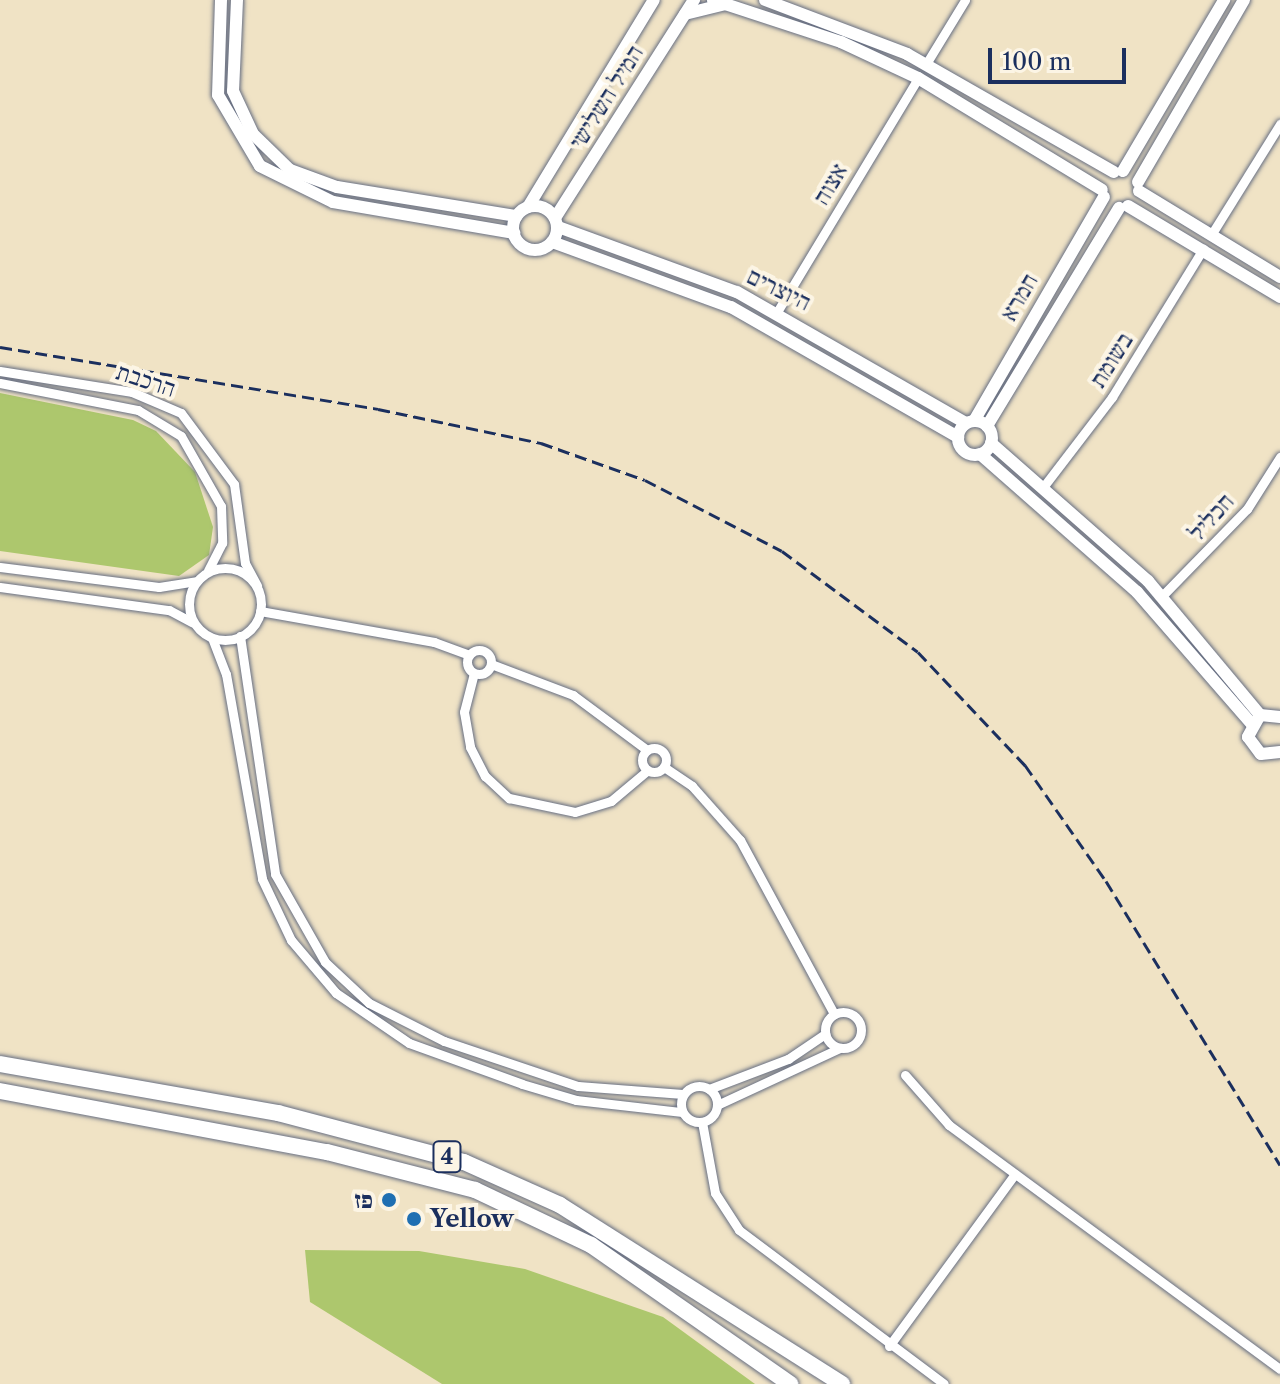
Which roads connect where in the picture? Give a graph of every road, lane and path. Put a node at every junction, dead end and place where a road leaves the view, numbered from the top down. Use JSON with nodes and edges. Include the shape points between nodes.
{"nodes":[{"id":1,"x":221,"y":0,"type":"edge"},
{"id":2,"x":237,"y":0,"type":"edge"},
{"id":3,"x":654,"y":0,"type":"edge"},
{"id":4,"x":694,"y":0,"type":"edge"},
{"id":5,"x":713,"y":0,"type":"edge"},
{"id":6,"x":765,"y":0,"type":"edge"},
{"id":7,"x":965,"y":0,"type":"edge"},
{"id":8,"x":1224,"y":0,"type":"edge"},
{"id":9,"x":1244,"y":0,"type":"edge"},
{"id":10,"x":726,"y":4,"type":"junction"},
{"id":11,"x":646,"y":7,"type":"edge"},
{"id":12,"x":685,"y":14,"type":"junction"},
{"id":13,"x":926,"y":64,"type":"junction"},
{"id":14,"x":918,"y":78,"type":"junction"},
{"id":15,"x":1280,"y":124,"type":"edge"},
{"id":16,"x":1118,"y":172,"type":"junction"},
{"id":17,"x":1138,"y":186,"type":"junction"},
{"id":18,"x":1103,"y":193,"type":"junction"},
{"id":19,"x":528,"y":207,"type":"junction"},
{"id":20,"x":1123,"y":207,"type":"junction"},
{"id":21,"x":517,"y":216,"type":"junction"},
{"id":22,"x":556,"y":223,"type":"junction"},
{"id":23,"x":514,"y":233,"type":"junction"},
{"id":24,"x":1211,"y":235,"type":"junction"},
{"id":25,"x":552,"y":242,"type":"junction"},
{"id":26,"x":1203,"y":249,"type":"junction"},
{"id":27,"x":1280,"y":277,"type":"edge"},
{"id":28,"x":1280,"y":297,"type":"edge"},
{"id":29,"x":777,"y":312,"type":"junction"},
{"id":30,"x":0,"y":371,"type":"edge"},
{"id":31,"x":0,"y":383,"type":"edge"},
{"id":32,"x":975,"y":423,"type":"junction"},
{"id":33,"x":958,"y":437,"type":"junction"},
{"id":34,"x":991,"y":443,"type":"junction"},
{"id":35,"x":980,"y":454,"type":"junction"},
{"id":36,"x":1280,"y":457,"type":"edge"},
{"id":37,"x":1044,"y":486,"type":"junction"},
{"id":38,"x":0,"y":567,"type":"edge"},
{"id":39,"x":208,"y":571,"type":"junction"},
{"id":40,"x":198,"y":579,"type":"junction"},
{"id":41,"x":257,"y":586,"type":"junction"},
{"id":42,"x":0,"y":587,"type":"edge"},
{"id":43,"x":1162,"y":596,"type":"junction"},
{"id":44,"x":260,"y":611,"type":"junction"},
{"id":45,"x":194,"y":624,"type":"junction"},
{"id":46,"x":240,"y":636,"type":"junction"},
{"id":47,"x":212,"y":638,"type":"junction"},
{"id":48,"x":469,"y":655,"type":"junction"},
{"id":49,"x":491,"y":664,"type":"junction"},
{"id":50,"x":474,"y":673,"type":"junction"},
{"id":51,"x":1280,"y":716,"type":"edge"},
{"id":52,"x":1256,"y":719,"type":"junction"},
{"id":53,"x":647,"y":750,"type":"junction"},
{"id":54,"x":1280,"y":752,"type":"edge"},
{"id":55,"x":664,"y":767,"type":"junction"},
{"id":56,"x":648,"y":770,"type":"junction"},
{"id":57,"x":834,"y":1014,"type":"junction"},
{"id":58,"x":825,"y":1034,"type":"junction"},
{"id":59,"x":840,"y":1048,"type":"junction"},
{"id":60,"x":0,"y":1055,"type":"edge"},
{"id":61,"x":0,"y":1064,"type":"edge"},
{"id":62,"x":905,"y":1075,"type":"dead end"},
{"id":63,"x":68,"y":1077,"type":"junction"},
{"id":64,"x":709,"y":1089,"type":"junction"},
{"id":65,"x":0,"y":1091,"type":"edge"},
{"id":66,"x":683,"y":1094,"type":"junction"},
{"id":67,"x":717,"y":1105,"type":"junction"},
{"id":68,"x":682,"y":1112,"type":"junction"},
{"id":69,"x":702,"y":1122,"type":"junction"},
{"id":70,"x":1015,"y":1174,"type":"junction"},
{"id":71,"x":889,"y":1346,"type":"junction"},
{"id":72,"x":1280,"y":1369,"type":"edge"},
{"id":73,"x":790,"y":1384,"type":"edge"},
{"id":74,"x":842,"y":1384,"type":"edge"},
{"id":75,"x":944,"y":1384,"type":"edge"}],
"edges":[{"from":1,"to":23,"type":"street","via":[[218,95],[240,143],[271,175],[333,202]]},
{"from":2,"to":21,"type":"street","via":[[233,91],[253,134],[290,170],[337,187]]},
{"from":3,"to":11,"type":"street","name":"המיל השלישי"},
{"from":4,"to":12,"type":"street","name":"המיל השלישי"},
{"from":5,"to":10,"type":"street"},
{"from":6,"to":13,"type":"street","via":[[848,26]]},
{"from":7,"to":13,"type":"street"},
{"from":8,"to":16,"type":"street"},
{"from":9,"to":17,"type":"street"},
{"from":10,"to":12,"type":"street"},
{"from":10,"to":14,"type":"street","via":[[841,42]]},
{"from":11,"to":19,"type":"street","name":"המיל השלישי"},
{"from":12,"to":22,"type":"street","name":"המיל השלישי"},
{"from":13,"to":16,"type":"street"},
{"from":14,"to":18,"type":"street"},
{"from":14,"to":29,"type":"street","name":"אצוה"},
{"from":15,"to":24,"type":"street"},
{"from":16,"to":17,"type":"street"},
{"from":16,"to":18,"type":"street","name":"חמרא"},
{"from":17,"to":20,"type":"street","name":"חמרא"},
{"from":17,"to":24,"type":"street"},
{"from":18,"to":20,"type":"street"},
{"from":18,"to":32,"type":"street","name":"חמרא"},
{"from":19,"to":21,"type":"street"},
{"from":19,"to":22,"type":"street","via":[[542,206]]},
{"from":20,"to":26,"type":"street"},
{"from":20,"to":32,"type":"street","name":"חמרא"},
{"from":21,"to":23,"type":"street"},
{"from":22,"to":25,"type":"street"},
{"from":22,"to":29,"type":"street","name":"היוצרים"},
{"from":23,"to":25,"type":"street","via":[[533,250]]},
{"from":24,"to":27,"type":"street"},
{"from":25,"to":33,"type":"street","name":"היוצרים","via":[[731,307]]},
{"from":26,"to":28,"type":"street"},
{"from":26,"to":37,"type":"street","name":"בשומת","via":[[1112,397]]},
{"from":29,"to":32,"type":"street","name":"היוצרים"},
{"from":30,"to":41,"type":"street","name":"הרכבת","via":[[132,392],[181,413],[234,484],[245,563]]},
{"from":31,"to":39,"type":"street","name":"הרכבת","via":[[138,410],[181,436],[221,506],[222,543]]},
{"from":32,"to":33,"type":"street"},
{"from":32,"to":34,"type":"street"},
{"from":33,"to":35,"type":"street","name":"היוצרים","via":[[965,452]]},
{"from":34,"to":35,"type":"street"},
{"from":34,"to":37,"type":"street"},
{"from":35,"to":52,"type":"street","via":[[1137,592]]},
{"from":36,"to":43,"type":"street","name":"חכליל","via":[[1247,509]]},
{"from":37,"to":43,"type":"street"},
{"from":38,"to":40,"type":"street","via":[[178,588]]},
{"from":39,"to":40,"type":"street"},
{"from":39,"to":41,"type":"street","via":[[230,567]]},
{"from":40,"to":45,"type":"street","via":[[188,601]]},
{"from":41,"to":44,"type":"street"},
{"from":42,"to":45,"type":"street","via":[[169,610]]},
{"from":43,"to":52,"type":"street"},
{"from":44,"to":46,"type":"street"},
{"from":44,"to":48,"type":"street","via":[[434,642]]},
{"from":45,"to":47,"type":"street"},
{"from":46,"to":47,"type":"street"},
{"from":46,"to":66,"type":"street","via":[[275,874],[325,962],[369,1003],[444,1041],[578,1086]]},
{"from":47,"to":68,"type":"street","via":[[226,674],[262,879],[291,940],[336,993],[409,1043],[535,1089]]},
{"from":48,"to":49,"type":"street","via":[[481,650]]},
{"from":48,"to":50,"type":"street"},
{"from":49,"to":50,"type":"street"},
{"from":49,"to":53,"type":"street","via":[[573,695]]},
{"from":50,"to":56,"type":"street","via":[[464,712],[470,747],[485,776],[509,798],[575,812],[611,801]]},
{"from":51,"to":52,"type":"street"},
{"from":52,"to":54,"type":"street","via":[[1255,751]]},
{"from":53,"to":55,"type":"street","via":[[664,754]]},
{"from":53,"to":56,"type":"street"},
{"from":55,"to":56,"type":"street"},
{"from":55,"to":57,"type":"street","via":[[692,786],[740,840]]},
{"from":57,"to":58,"type":"street"},
{"from":57,"to":59,"type":"street","via":[[853,1014],[861,1026],[854,1046]]},
{"from":58,"to":59,"type":"street"},
{"from":58,"to":64,"type":"street","via":[[788,1059]]},
{"from":59,"to":67,"type":"street"},
{"from":60,"to":63,"type":"highway"},
{"from":61,"to":63,"type":"highway","number":"4"},
{"from":62,"to":70,"type":"street","via":[[949,1125]]},
{"from":63,"to":74,"type":"highway","number":"4","via":[[278,1113],[464,1162],[560,1205]]},
{"from":64,"to":66,"type":"street"},
{"from":64,"to":67,"type":"street"},
{"from":65,"to":73,"type":"highway","number":"4","via":[[327,1152],[475,1190],[591,1245]]},
{"from":66,"to":68,"type":"street"},
{"from":67,"to":69,"type":"street"},
{"from":68,"to":69,"type":"street"},
{"from":69,"to":71,"type":"street","via":[[715,1193],[739,1230]]},
{"from":70,"to":71,"type":"street"},
{"from":70,"to":72,"type":"street"},
{"from":71,"to":75,"type":"street"}]}
